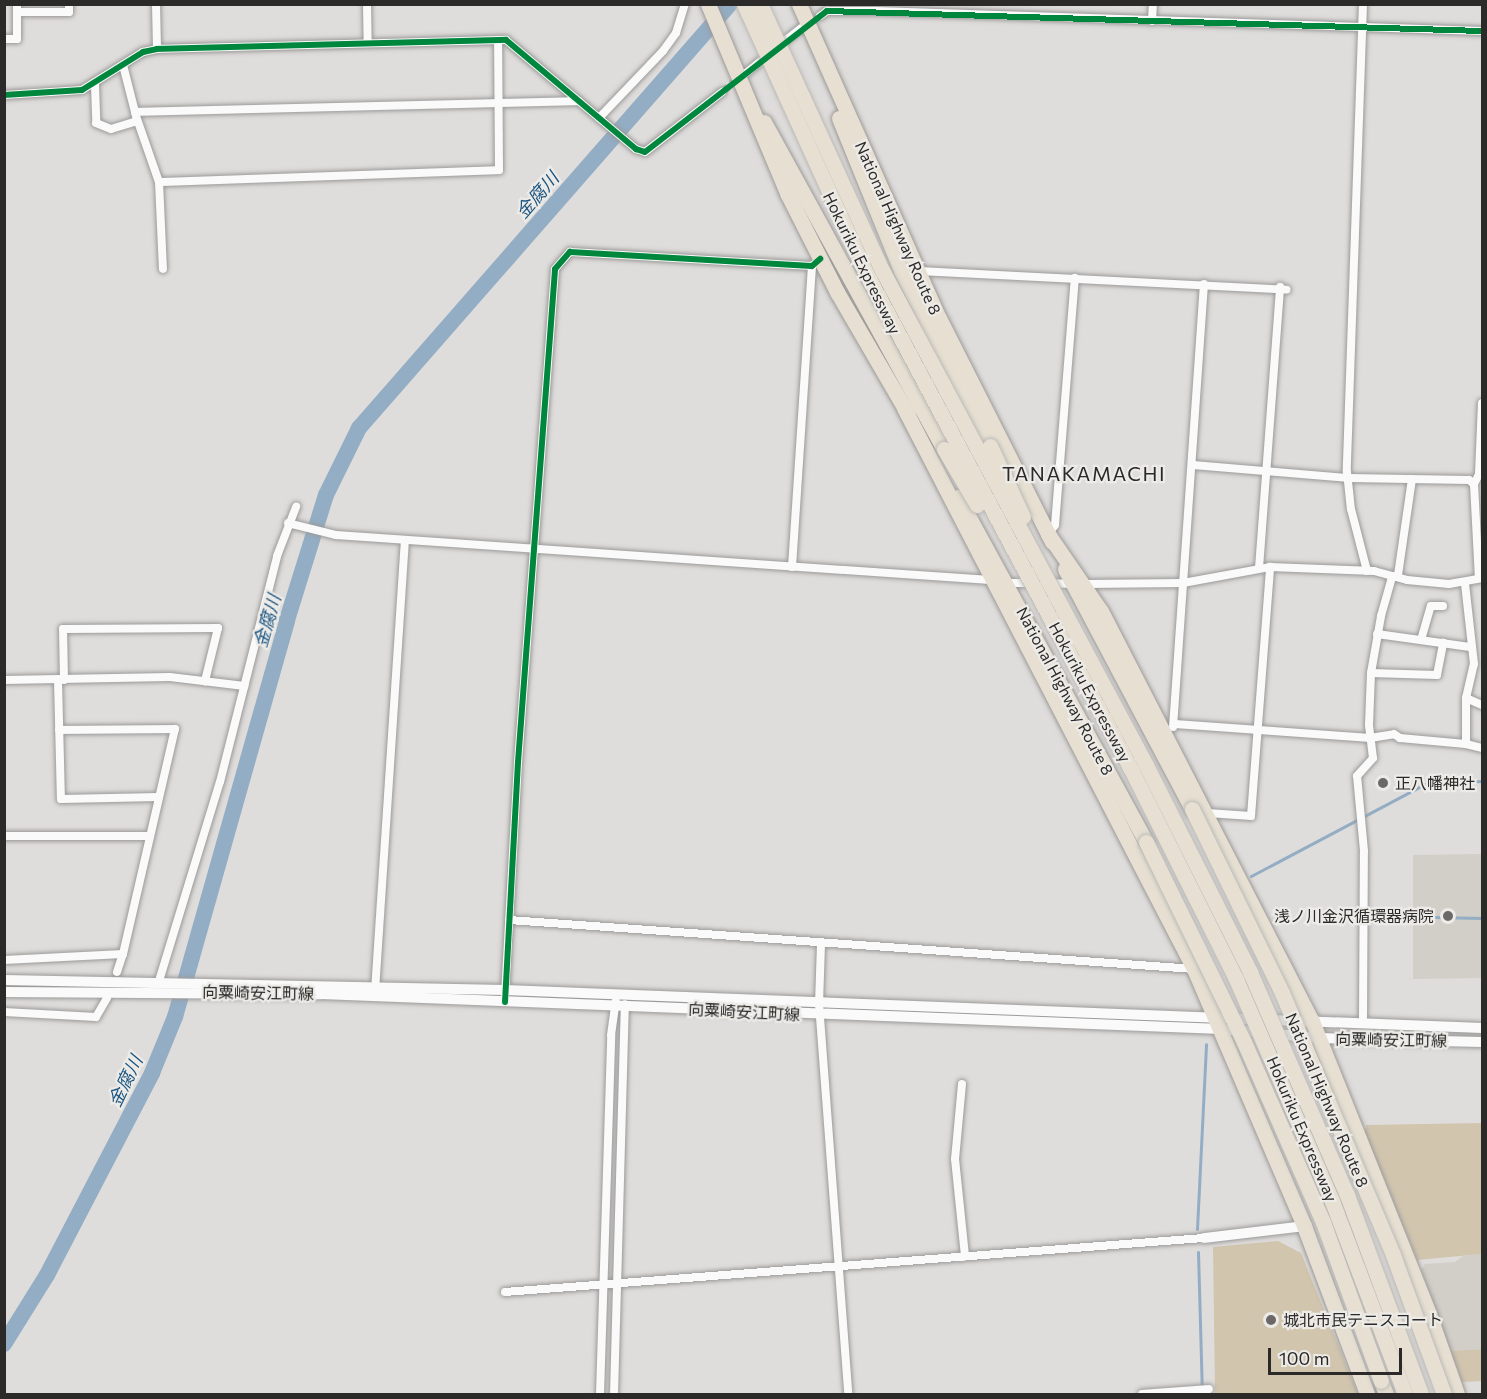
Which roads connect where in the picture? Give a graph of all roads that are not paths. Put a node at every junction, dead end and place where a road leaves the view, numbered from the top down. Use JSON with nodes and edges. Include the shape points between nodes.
{"nodes":[{"id":1,"x":69,"y":4,"type":"edge"},
{"id":2,"x":156,"y":4,"type":"edge"},
{"id":3,"x":367,"y":4,"type":"edge"},
{"id":4,"x":685,"y":4,"type":"edge"},
{"id":5,"x":708,"y":4,"type":"edge"},
{"id":6,"x":744,"y":4,"type":"edge"},
{"id":7,"x":760,"y":4,"type":"edge"},
{"id":8,"x":799,"y":4,"type":"edge"},
{"id":9,"x":1154,"y":4,"type":"edge"},
{"id":10,"x":1363,"y":4,"type":"edge"},
{"id":11,"x":17,"y":8,"type":"edge"},
{"id":12,"x":820,"y":16,"type":"dead end"},
{"id":13,"x":1152,"y":21,"type":"junction"},
{"id":14,"x":1363,"y":26,"type":"junction"},
{"id":15,"x":801,"y":28,"type":"dead end"},
{"id":16,"x":1482,"y":31,"type":"edge"},
{"id":17,"x":4,"y":39,"type":"edge"},
{"id":18,"x":498,"y":41,"type":"junction"},
{"id":19,"x":368,"y":43,"type":"junction"},
{"id":20,"x":157,"y":48,"type":"junction"},
{"id":21,"x":123,"y":65,"type":"junction"},
{"id":22,"x":746,"y":73,"type":"tunnel mouth"},
{"id":23,"x":95,"y":85,"type":"junction"},
{"id":24,"x":722,"y":92,"type":"tunnel mouth"},
{"id":25,"x":4,"y":95,"type":"edge"},
{"id":26,"x":745,"y":95,"type":"junction"},
{"id":27,"x":579,"y":101,"type":"junction"},
{"id":28,"x":498,"y":105,"type":"junction"},
{"id":29,"x":135,"y":112,"type":"junction"},
{"id":30,"x":600,"y":119,"type":"junction"},
{"id":31,"x":138,"y":121,"type":"junction"},
{"id":32,"x":159,"y":182,"type":"junction"},
{"id":33,"x":816,"y":262,"type":"junction"},
{"id":34,"x":164,"y":269,"type":"dead end"},
{"id":35,"x":917,"y":271,"type":"junction"},
{"id":36,"x":1074,"y":278,"type":"junction"},
{"id":37,"x":1204,"y":284,"type":"junction"},
{"id":38,"x":1482,"y":404,"type":"edge"},
{"id":39,"x":904,"y":408,"type":"junction"},
{"id":40,"x":1193,"y":465,"type":"junction"},
{"id":41,"x":1267,"y":471,"type":"junction"},
{"id":42,"x":1349,"y":478,"type":"junction"},
{"id":43,"x":1412,"y":479,"type":"junction"},
{"id":44,"x":1474,"y":484,"type":"junction"},
{"id":45,"x":296,"y":507,"type":"dead end"},
{"id":46,"x":291,"y":523,"type":"junction"},
{"id":47,"x":1048,"y":534,"type":"junction"},
{"id":48,"x":405,"y":540,"type":"junction"},
{"id":49,"x":534,"y":549,"type":"junction"},
{"id":50,"x":792,"y":567,"type":"junction"},
{"id":51,"x":1270,"y":567,"type":"junction"},
{"id":52,"x":1259,"y":568,"type":"junction"},
{"id":53,"x":1367,"y":571,"type":"junction"},
{"id":54,"x":1392,"y":577,"type":"junction"},
{"id":55,"x":1481,"y":578,"type":"edge"},
{"id":56,"x":990,"y":580,"type":"junction"},
{"id":57,"x":1007,"y":583,"type":"junction"},
{"id":58,"x":1183,"y":583,"type":"junction"},
{"id":59,"x":1079,"y":584,"type":"junction"},
{"id":60,"x":1465,"y":584,"type":"junction"},
{"id":61,"x":1443,"y":606,"type":"dead end"},
{"id":62,"x":1377,"y":634,"type":"junction"},
{"id":63,"x":1421,"y":640,"type":"junction"},
{"id":64,"x":1443,"y":643,"type":"junction"},
{"id":65,"x":1470,"y":646,"type":"junction"},
{"id":66,"x":1077,"y":669,"type":"junction"},
{"id":67,"x":1371,"y":673,"type":"junction"},
{"id":68,"x":4,"y":680,"type":"edge"},
{"id":69,"x":61,"y":680,"type":"junction"},
{"id":70,"x":205,"y":681,"type":"junction"},
{"id":71,"x":244,"y":686,"type":"junction"},
{"id":72,"x":1466,"y":698,"type":"junction"},
{"id":73,"x":1114,"y":704,"type":"junction"},
{"id":74,"x":1482,"y":705,"type":"edge"},
{"id":75,"x":1171,"y":729,"type":"junction"},
{"id":76,"x":59,"y":730,"type":"junction"},
{"id":77,"x":1258,"y":730,"type":"junction"},
{"id":78,"x":1370,"y":738,"type":"junction"},
{"id":79,"x":1466,"y":744,"type":"junction"},
{"id":80,"x":1482,"y":748,"type":"edge"},
{"id":81,"x":159,"y":797,"type":"junction"},
{"id":82,"x":1208,"y":813,"type":"junction"},
{"id":83,"x":4,"y":836,"type":"edge"},
{"id":84,"x":150,"y":836,"type":"junction"},
{"id":85,"x":509,"y":920,"type":"junction"},
{"id":86,"x":821,"y":944,"type":"junction"},
{"id":87,"x":123,"y":954,"type":"junction"},
{"id":88,"x":4,"y":960,"type":"edge"},
{"id":89,"x":1194,"y":969,"type":"junction"},
{"id":90,"x":117,"y":972,"type":"dead end"},
{"id":91,"x":4,"y":980,"type":"edge"},
{"id":92,"x":157,"y":986,"type":"junction"},
{"id":93,"x":505,"y":990,"type":"junction"},
{"id":94,"x":375,"y":991,"type":"junction"},
{"id":95,"x":4,"y":992,"type":"edge"},
{"id":96,"x":620,"y":995,"type":"junction"},
{"id":97,"x":107,"y":998,"type":"dead end"},
{"id":98,"x":505,"y":1002,"type":"junction"},
{"id":99,"x":819,"y":1004,"type":"junction"},
{"id":100,"x":612,"y":1006,"type":"junction"},
{"id":101,"x":626,"y":1007,"type":"junction"},
{"id":102,"x":4,"y":1012,"type":"edge"},
{"id":103,"x":822,"y":1016,"type":"junction"},
{"id":104,"x":1312,"y":1021,"type":"junction"},
{"id":105,"x":1363,"y":1022,"type":"junction"},
{"id":106,"x":1219,"y":1024,"type":"junction"},
{"id":107,"x":1482,"y":1028,"type":"edge"},
{"id":108,"x":1318,"y":1038,"type":"junction"},
{"id":109,"x":1482,"y":1042,"type":"edge"},
{"id":110,"x":962,"y":1084,"type":"dead end"},
{"id":111,"x":1304,"y":1226,"type":"junction"},
{"id":112,"x":1204,"y":1238,"type":"joint"},
{"id":113,"x":964,"y":1256,"type":"junction"},
{"id":114,"x":838,"y":1266,"type":"junction"},
{"id":115,"x":616,"y":1284,"type":"junction"},
{"id":116,"x":602,"y":1285,"type":"junction"},
{"id":117,"x":505,"y":1292,"type":"dead end"},
{"id":118,"x":1383,"y":1388,"type":"edge"},
{"id":119,"x":1204,"y":1390,"type":"dead end"},
{"id":120,"x":600,"y":1395,"type":"edge"},
{"id":121,"x":614,"y":1395,"type":"edge"},
{"id":122,"x":848,"y":1395,"type":"edge"},
{"id":123,"x":1142,"y":1395,"type":"edge"},
{"id":124,"x":1367,"y":1395,"type":"edge"},
{"id":125,"x":1405,"y":1395,"type":"edge"},
{"id":126,"x":1421,"y":1395,"type":"edge"},
{"id":127,"x":1444,"y":1395,"type":"edge"},
{"id":128,"x":1457,"y":1395,"type":"edge"}],
"edges":[{"from":1,"to":11,"type":"street","via":[[69,12]]},
{"from":2,"to":20,"type":"street"},
{"from":3,"to":19,"type":"street"},
{"from":4,"to":30,"type":"street","via":[[676,33],[663,51]]},
{"from":5,"to":26,"type":"highway","name":"National Highway Route 8"},
{"from":6,"to":66,"type":"highway","name":"Hokuriku Expressway","bridge":true,"via":[[867,275]]},
{"from":7,"to":73,"type":"highway","name":"Hokuriku Expressway","bridge":true,"via":[[882,270]]},
{"from":8,"to":35,"type":"highway","name":"National Highway Route 8"},
{"from":8,"to":73,"type":"highway","bridge":true,"via":[[851,152],[913,295]]},
{"from":9,"to":13,"type":"street"},
{"from":10,"to":14,"type":"street"},
{"from":11,"to":17,"type":"street","via":[[17,39]]},
{"from":12,"to":13,"type":"street","via":[[827,11],[876,11]]},
{"from":13,"to":14,"type":"street"},
{"from":14,"to":16,"type":"street"},
{"from":14,"to":42,"type":"street"},
{"from":15,"to":22,"type":"street"},
{"from":18,"to":19,"type":"street"},
{"from":18,"to":27,"type":"street","via":[[506,40]]},
{"from":18,"to":28,"type":"street"},
{"from":19,"to":20,"type":"street"},
{"from":20,"to":21,"type":"street"},
{"from":21,"to":23,"type":"street"},
{"from":21,"to":29,"type":"street"},
{"from":23,"to":25,"type":"street","via":[[82,90]]},
{"from":23,"to":31,"type":"street","via":[[96,123],[111,129]]},
{"from":24,"to":30,"type":"street","via":[[645,152]]},
{"from":26,"to":33,"type":"highway","name":"National Highway Route 8"},
{"from":26,"to":66,"type":"highway","bridge":true,"via":[[777,141],[877,329]]},
{"from":27,"to":28,"type":"street"},
{"from":27,"to":30,"type":"street"},
{"from":28,"to":29,"type":"street"},
{"from":28,"to":32,"type":"street","via":[[499,170]]},
{"from":29,"to":31,"type":"street"},
{"from":31,"to":32,"type":"street"},
{"from":32,"to":34,"type":"street"},
{"from":33,"to":39,"type":"highway","name":"National Highway Route 8"},
{"from":33,"to":49,"type":"street","via":[[570,252],[555,269]]},
{"from":33,"to":50,"type":"street"},
{"from":35,"to":36,"type":"street"},
{"from":35,"to":47,"type":"highway","name":"National Highway Route 8"},
{"from":36,"to":37,"type":"street"},
{"from":36,"to":47,"type":"street","via":[[1055,525]]},
{"from":37,"to":40,"type":"street"},
{"from":37,"to":41,"type":"street","via":[[1283,289]]},
{"from":38,"to":44,"type":"street","via":[[1479,474]]},
{"from":39,"to":56,"type":"highway"},
{"from":39,"to":57,"type":"highway","name":"National Highway Route 8"},
{"from":40,"to":41,"type":"street"},
{"from":40,"to":58,"type":"street"},
{"from":41,"to":42,"type":"street"},
{"from":41,"to":52,"type":"street"},
{"from":42,"to":43,"type":"street"},
{"from":42,"to":53,"type":"street","via":[[1351,509]]},
{"from":43,"to":44,"type":"street","via":[[1469,480]]},
{"from":43,"to":54,"type":"street","via":[[1398,575]]},
{"from":44,"to":55,"type":"street"},
{"from":45,"to":46,"type":"street"},
{"from":46,"to":48,"type":"street","via":[[336,535]]},
{"from":46,"to":71,"type":"street"},
{"from":47,"to":59,"type":"highway","name":"National Highway Route 8"},
{"from":48,"to":49,"type":"street"},
{"from":48,"to":94,"type":"street"},
{"from":49,"to":50,"type":"street"},
{"from":49,"to":85,"type":"street"},
{"from":50,"to":56,"type":"street"},
{"from":51,"to":52,"type":"street"},
{"from":51,"to":53,"type":"street"},
{"from":51,"to":77,"type":"street"},
{"from":52,"to":58,"type":"street"},
{"from":53,"to":54,"type":"street"},
{"from":54,"to":60,"type":"street"},
{"from":54,"to":62,"type":"street"},
{"from":55,"to":60,"type":"street"},
{"from":56,"to":89,"type":"highway"},
{"from":57,"to":59,"type":"street"},
{"from":57,"to":118,"type":"highway","name":"National Highway Route 8","bridge":true,"via":[[1146,842],[1244,1042],[1323,1222]]},
{"from":58,"to":59,"type":"street"},
{"from":58,"to":75,"type":"street"},
{"from":59,"to":75,"type":"highway"},
{"from":59,"to":127,"type":"highway","name":"National Highway Route 8","bridge":true,"via":[[1282,993],[1394,1255]]},
{"from":60,"to":65,"type":"street"},
{"from":61,"to":63,"type":"street","via":[[1431,606]]},
{"from":62,"to":63,"type":"street"},
{"from":62,"to":67,"type":"street"},
{"from":63,"to":64,"type":"street"},
{"from":64,"to":65,"type":"street"},
{"from":64,"to":67,"type":"street","via":[[1437,675]]},
{"from":65,"to":72,"type":"street","via":[[1474,664]]},
{"from":66,"to":125,"type":"highway","name":"Hokuriku Expressway","bridge":true,"via":[[1188,881],[1287,1090]]},
{"from":67,"to":78,"type":"street"},
{"from":68,"to":69,"type":"street"},
{"from":69,"to":70,"type":"street","via":[[170,677]]},
{"from":69,"to":70,"type":"street","via":[[63,628],[218,628]]},
{"from":69,"to":76,"type":"street"},
{"from":70,"to":71,"type":"street"},
{"from":71,"to":92,"type":"street","via":[[220,782]]},
{"from":72,"to":74,"type":"street"},
{"from":72,"to":79,"type":"street"},
{"from":73,"to":126,"type":"highway","name":"Hokuriku Expressway","bridge":true,"via":[[1240,952],[1300,1084],[1382,1284]]},
{"from":75,"to":77,"type":"street"},
{"from":75,"to":82,"type":"highway"},
{"from":76,"to":81,"type":"street","via":[[61,799]]},
{"from":76,"to":81,"type":"street","via":[[175,729]]},
{"from":77,"to":78,"type":"street"},
{"from":77,"to":82,"type":"street","via":[[1251,816]]},
{"from":78,"to":79,"type":"street","via":[[1394,734],[1400,738]]},
{"from":78,"to":105,"type":"street","via":[[1372,758],[1357,776],[1362,818]]},
{"from":79,"to":80,"type":"street"},
{"from":81,"to":84,"type":"street"},
{"from":82,"to":104,"type":"highway"},
{"from":83,"to":84,"type":"street"},
{"from":84,"to":87,"type":"street"},
{"from":85,"to":86,"type":"street"},
{"from":85,"to":93,"type":"street"},
{"from":86,"to":89,"type":"street"},
{"from":86,"to":99,"type":"street"},
{"from":87,"to":88,"type":"street"},
{"from":87,"to":90,"type":"street"},
{"from":89,"to":106,"type":"highway"},
{"from":91,"to":92,"type":"main road","name":"向粟崎安江町線"},
{"from":92,"to":94,"type":"main road","name":"向粟崎安江町線"},
{"from":92,"to":95,"type":"main road","name":"向粟崎安江町線"},
{"from":93,"to":94,"type":"main road","name":"向粟崎安江町線"},
{"from":93,"to":96,"type":"main road","name":"向粟崎安江町線"},
{"from":93,"to":98,"type":"street"},
{"from":94,"to":98,"type":"main road","name":"向粟崎安江町線"},
{"from":96,"to":99,"type":"main road","name":"向粟崎安江町線"},
{"from":96,"to":100,"type":"street"},
{"from":96,"to":101,"type":"street"},
{"from":97,"to":102,"type":"street","via":[[96,1017]]},
{"from":98,"to":100,"type":"main road","name":"向粟崎安江町線"},
{"from":99,"to":103,"type":"street"},
{"from":99,"to":106,"type":"main road","name":"向粟崎安江町線"},
{"from":100,"to":101,"type":"main road","name":"向粟崎安江町線"},
{"from":100,"to":116,"type":"street"},
{"from":101,"to":103,"type":"main road","name":"向粟崎安江町線"},
{"from":101,"to":115,"type":"street"},
{"from":103,"to":106,"type":"main road","name":"向粟崎安江町線"},
{"from":103,"to":114,"type":"street"},
{"from":104,"to":105,"type":"main road","name":"向粟崎安江町線"},
{"from":104,"to":106,"type":"main road","name":"向粟崎安江町線"},
{"from":104,"to":108,"type":"highway"},
{"from":105,"to":107,"type":"main road","name":"向粟崎安江町線"},
{"from":106,"to":108,"type":"main road","name":"向粟崎安江町線"},
{"from":106,"to":111,"type":"highway"},
{"from":108,"to":109,"type":"main road","name":"向粟崎安江町線"},
{"from":108,"to":128,"type":"highway","via":[[1422,1295]]},
{"from":110,"to":113,"type":"street","via":[[955,1159]]},
{"from":111,"to":112,"type":"main road"},
{"from":111,"to":124,"type":"highway"},
{"from":112,"to":113,"type":"street"},
{"from":113,"to":114,"type":"street"},
{"from":114,"to":115,"type":"street"},
{"from":114,"to":122,"type":"street"},
{"from":115,"to":116,"type":"street"},
{"from":115,"to":121,"type":"street"},
{"from":116,"to":117,"type":"street"},
{"from":116,"to":120,"type":"street"},
{"from":119,"to":123,"type":"street"}]}
